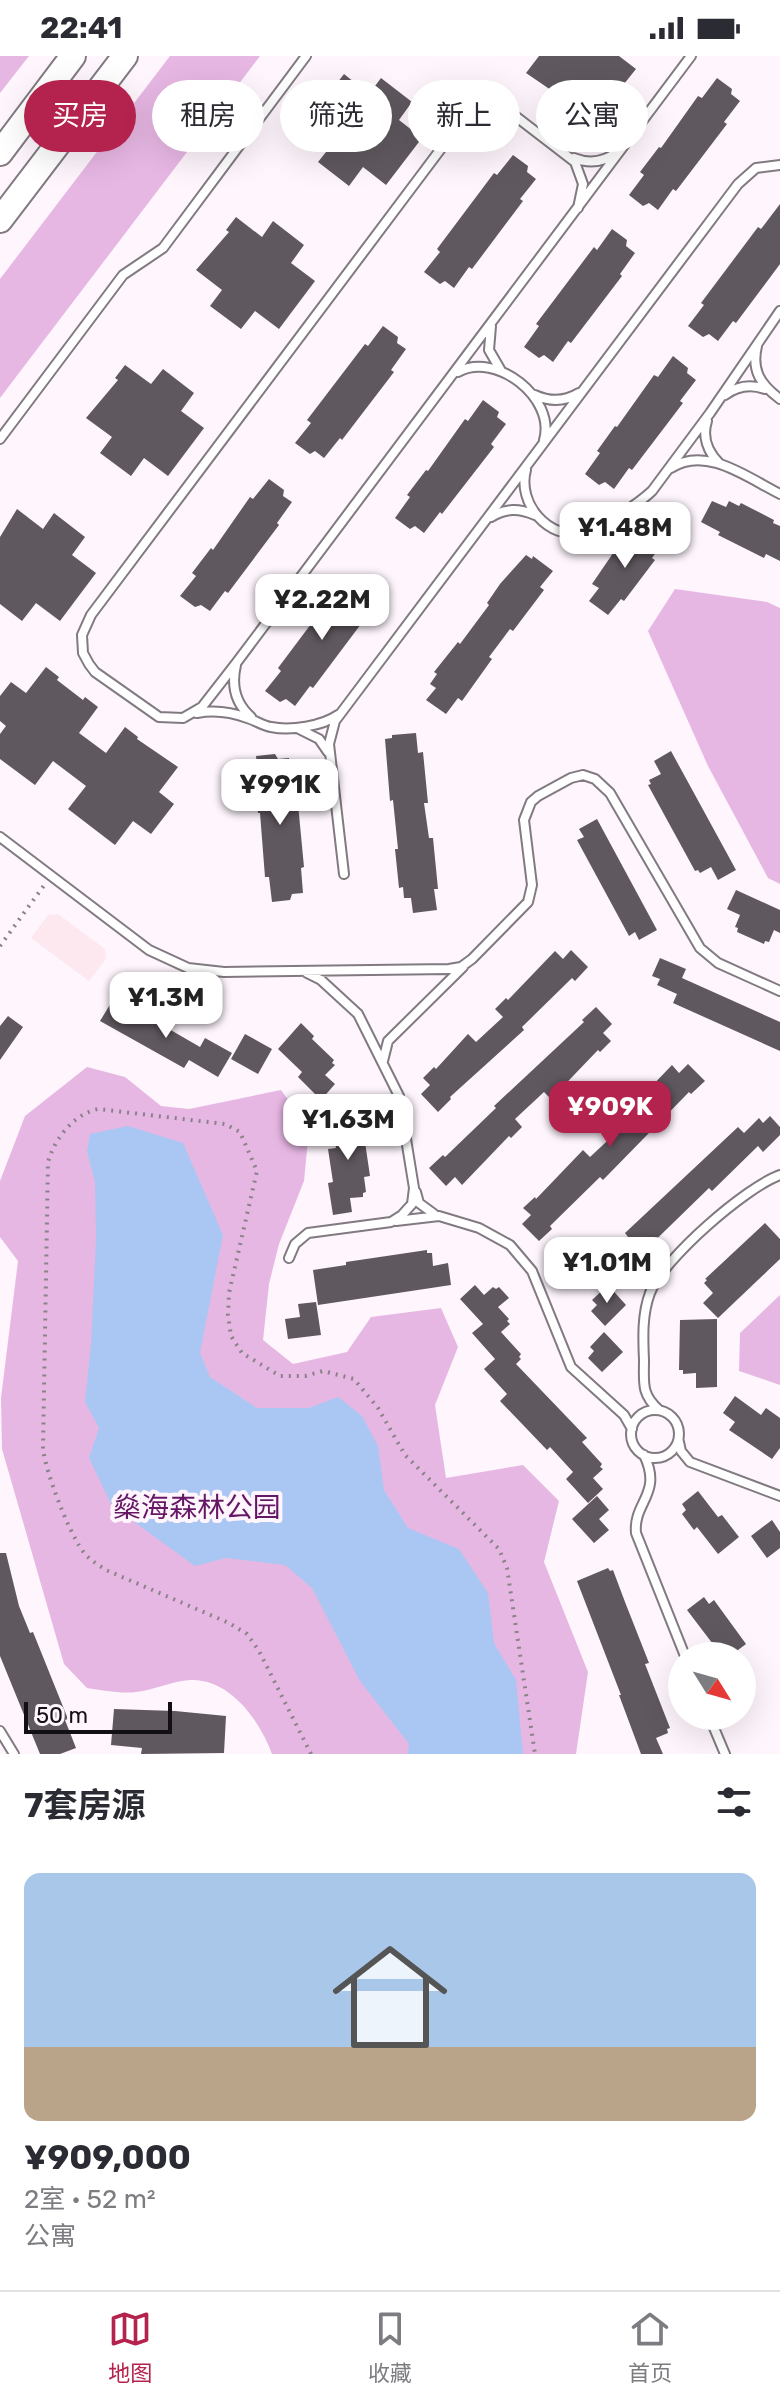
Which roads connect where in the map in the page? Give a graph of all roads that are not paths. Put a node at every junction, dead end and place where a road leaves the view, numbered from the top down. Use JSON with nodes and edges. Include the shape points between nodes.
{"nodes":[{"id":1,"x":73,"y":56,"type":"edge"},
{"id":2,"x":125,"y":56,"type":"edge"},
{"id":3,"x":306,"y":56,"type":"edge"},
{"id":4,"x":691,"y":56,"type":"edge"},
{"id":5,"x":648,"y":114,"type":"edge"},
{"id":6,"x":616,"y":152,"type":"edge"},
{"id":7,"x":620,"y":152,"type":"edge"},
{"id":8,"x":0,"y":153,"type":"edge"},
{"id":9,"x":569,"y":156,"type":"junction"},
{"id":10,"x":780,"y":165,"type":"edge"},
{"id":11,"x":578,"y":208,"type":"junction"},
{"id":12,"x":0,"y":220,"type":"edge"},
{"id":13,"x":780,"y":311,"type":"edge"},
{"id":14,"x":493,"y":321,"type":"junction"},
{"id":15,"x":760,"y":338,"type":"junction"},
{"id":16,"x":503,"y":372,"type":"junction"},
{"id":17,"x":451,"y":377,"type":"junction"},
{"id":18,"x":766,"y":389,"type":"junction"},
{"id":19,"x":583,"y":390,"type":"junction"},
{"id":20,"x":531,"y":393,"type":"junction"},
{"id":21,"x":780,"y":399,"type":"edge"},
{"id":22,"x":718,"y":402,"type":"junction"},
{"id":23,"x":710,"y":413,"type":"junction"},
{"id":24,"x":0,"y":439,"type":"edge"},
{"id":25,"x":543,"y":444,"type":"junction"},
{"id":26,"x":529,"y":462,"type":"junction"},
{"id":27,"x":721,"y":465,"type":"junction"},
{"id":28,"x":665,"y":474,"type":"junction"},
{"id":29,"x":780,"y":494,"type":"edge"},
{"id":30,"x":537,"y":515,"type":"junction"},
{"id":31,"x":484,"y":522,"type":"junction"},
{"id":32,"x":237,"y":662,"type":"junction"},
{"id":33,"x":340,"y":713,"type":"junction"},
{"id":34,"x":192,"y":714,"type":"junction"},
{"id":35,"x":255,"y":721,"type":"junction"},
{"id":36,"x":292,"y":727,"type":"junction"},
{"id":37,"x":330,"y":756,"type":"junction"},
{"id":38,"x":0,"y":837,"type":"edge"},
{"id":39,"x":344,"y":874,"type":"dead end"},
{"id":40,"x":472,"y":959,"type":"junction"},
{"id":41,"x":303,"y":972,"type":"junction"},
{"id":42,"x":780,"y":991,"type":"edge"},
{"id":43,"x":384,"y":1066,"type":"junction"},
{"id":44,"x":780,"y":1175,"type":"edge"},
{"id":45,"x":414,"y":1188,"type":"junction"},
{"id":46,"x":439,"y":1216,"type":"junction"},
{"id":47,"x":391,"y":1222,"type":"junction"},
{"id":48,"x":289,"y":1258,"type":"dead end"},
{"id":49,"x":659,"y":1410,"type":"junction"},
{"id":50,"x":632,"y":1429,"type":"junction"},
{"id":51,"x":679,"y":1439,"type":"junction"},
{"id":52,"x":644,"y":1455,"type":"junction"},
{"id":53,"x":780,"y":1496,"type":"edge"},
{"id":54,"x":679,"y":1642,"type":"edge"},
{"id":55,"x":715,"y":1730,"type":"edge"},
{"id":56,"x":0,"y":1731,"type":"edge"},
{"id":57,"x":14,"y":1754,"type":"edge"},
{"id":58,"x":725,"y":1754,"type":"edge"}],
"edges":[{"from":1,"to":8,"type":"main road"},
{"from":2,"to":12,"type":"main road"},
{"from":3,"to":24,"type":"lane","via":[[163,248],[123,275]]},
{"from":4,"to":5,"type":"lane"},
{"from":6,"to":9,"type":"lane","via":[[599,161]]},
{"from":7,"to":11,"type":"lane"},
{"from":9,"to":11,"type":"lane","via":[[583,184]]},
{"from":9,"to":34,"type":"lane","via":[[501,109],[477,111],[458,126],[91,615],[82,635],[83,653],[95,672],[159,717]]},
{"from":10,"to":19,"type":"lane","via":[[756,168],[738,184]]},
{"from":11,"to":14,"type":"lane"},
{"from":13,"to":15,"type":"lane"},
{"from":14,"to":16,"type":"lane","via":[[489,350]]},
{"from":14,"to":17,"type":"lane"},
{"from":15,"to":18,"type":"lane","via":[[755,367]]},
{"from":15,"to":22,"type":"lane"},
{"from":16,"to":17,"type":"lane","via":[[480,366]]},
{"from":16,"to":20,"type":"lane"},
{"from":17,"to":32,"type":"lane"},
{"from":18,"to":21,"type":"lane"},
{"from":18,"to":22,"type":"lane","via":[[734,389]]},
{"from":19,"to":20,"type":"lane","via":[[554,401]]},
{"from":19,"to":25,"type":"lane"},
{"from":20,"to":25,"type":"lane","via":[[546,418]]},
{"from":22,"to":23,"type":"lane"},
{"from":23,"to":27,"type":"lane","via":[[706,442]]},
{"from":23,"to":28,"type":"lane"},
{"from":25,"to":26,"type":"lane"},
{"from":26,"to":30,"type":"lane","via":[[523,488]]},
{"from":26,"to":31,"type":"lane"},
{"from":27,"to":28,"type":"lane","via":[[694,460]]},
{"from":27,"to":29,"type":"lane"},
{"from":28,"to":30,"type":"lane","via":[[642,499],[585,533],[556,529]]},
{"from":30,"to":31,"type":"lane","via":[[509,509]]},
{"from":31,"to":33,"type":"lane"},
{"from":32,"to":34,"type":"lane"},
{"from":32,"to":35,"type":"lane","via":[[234,691]]},
{"from":33,"to":36,"type":"lane","via":[[323,723]]},
{"from":33,"to":37,"type":"lane","via":[[332,727]]},
{"from":34,"to":35,"type":"lane","via":[[223,712]]},
{"from":35,"to":36,"type":"lane"},
{"from":36,"to":37,"type":"lane","via":[[319,739]]},
{"from":37,"to":39,"type":"lane"},
{"from":38,"to":41,"type":"lane","via":[[149,950],[188,968]]},
{"from":40,"to":41,"type":"lane","via":[[449,969]]},
{"from":40,"to":42,"type":"lane","via":[[522,910],[532,893],[524,820],[531,802],[583,775],[610,793],[706,956]]},
{"from":40,"to":43,"type":"lane","via":[[388,1041]]},
{"from":41,"to":43,"type":"lane","via":[[321,980],[354,1009]]},
{"from":43,"to":45,"type":"lane","via":[[401,1103]]},
{"from":44,"to":49,"type":"lane","via":[[750,1191],[673,1257],[654,1283],[645,1311],[644,1384],[646,1396]]},
{"from":45,"to":46,"type":"lane","via":[[419,1203]]},
{"from":45,"to":47,"type":"lane","via":[[408,1210]]},
{"from":46,"to":47,"type":"lane"},
{"from":46,"to":50,"type":"lane","via":[[489,1232],[517,1252],[537,1281],[567,1361]]},
{"from":47,"to":48,"type":"lane","via":[[308,1233]]},
{"from":49,"to":50,"type":"lane","via":[[639,1416]]},
{"from":49,"to":51,"type":"lane","via":[[677,1423]]},
{"from":50,"to":52,"type":"lane","via":[[634,1444]]},
{"from":51,"to":52,"type":"lane","via":[[665,1456]]},
{"from":51,"to":53,"type":"lane","via":[[690,1462]]},
{"from":52,"to":54,"type":"lane","via":[[651,1487],[637,1516],[636,1533]]},
{"from":55,"to":58,"type":"lane"},
{"from":56,"to":57,"type":"lane"}]}
